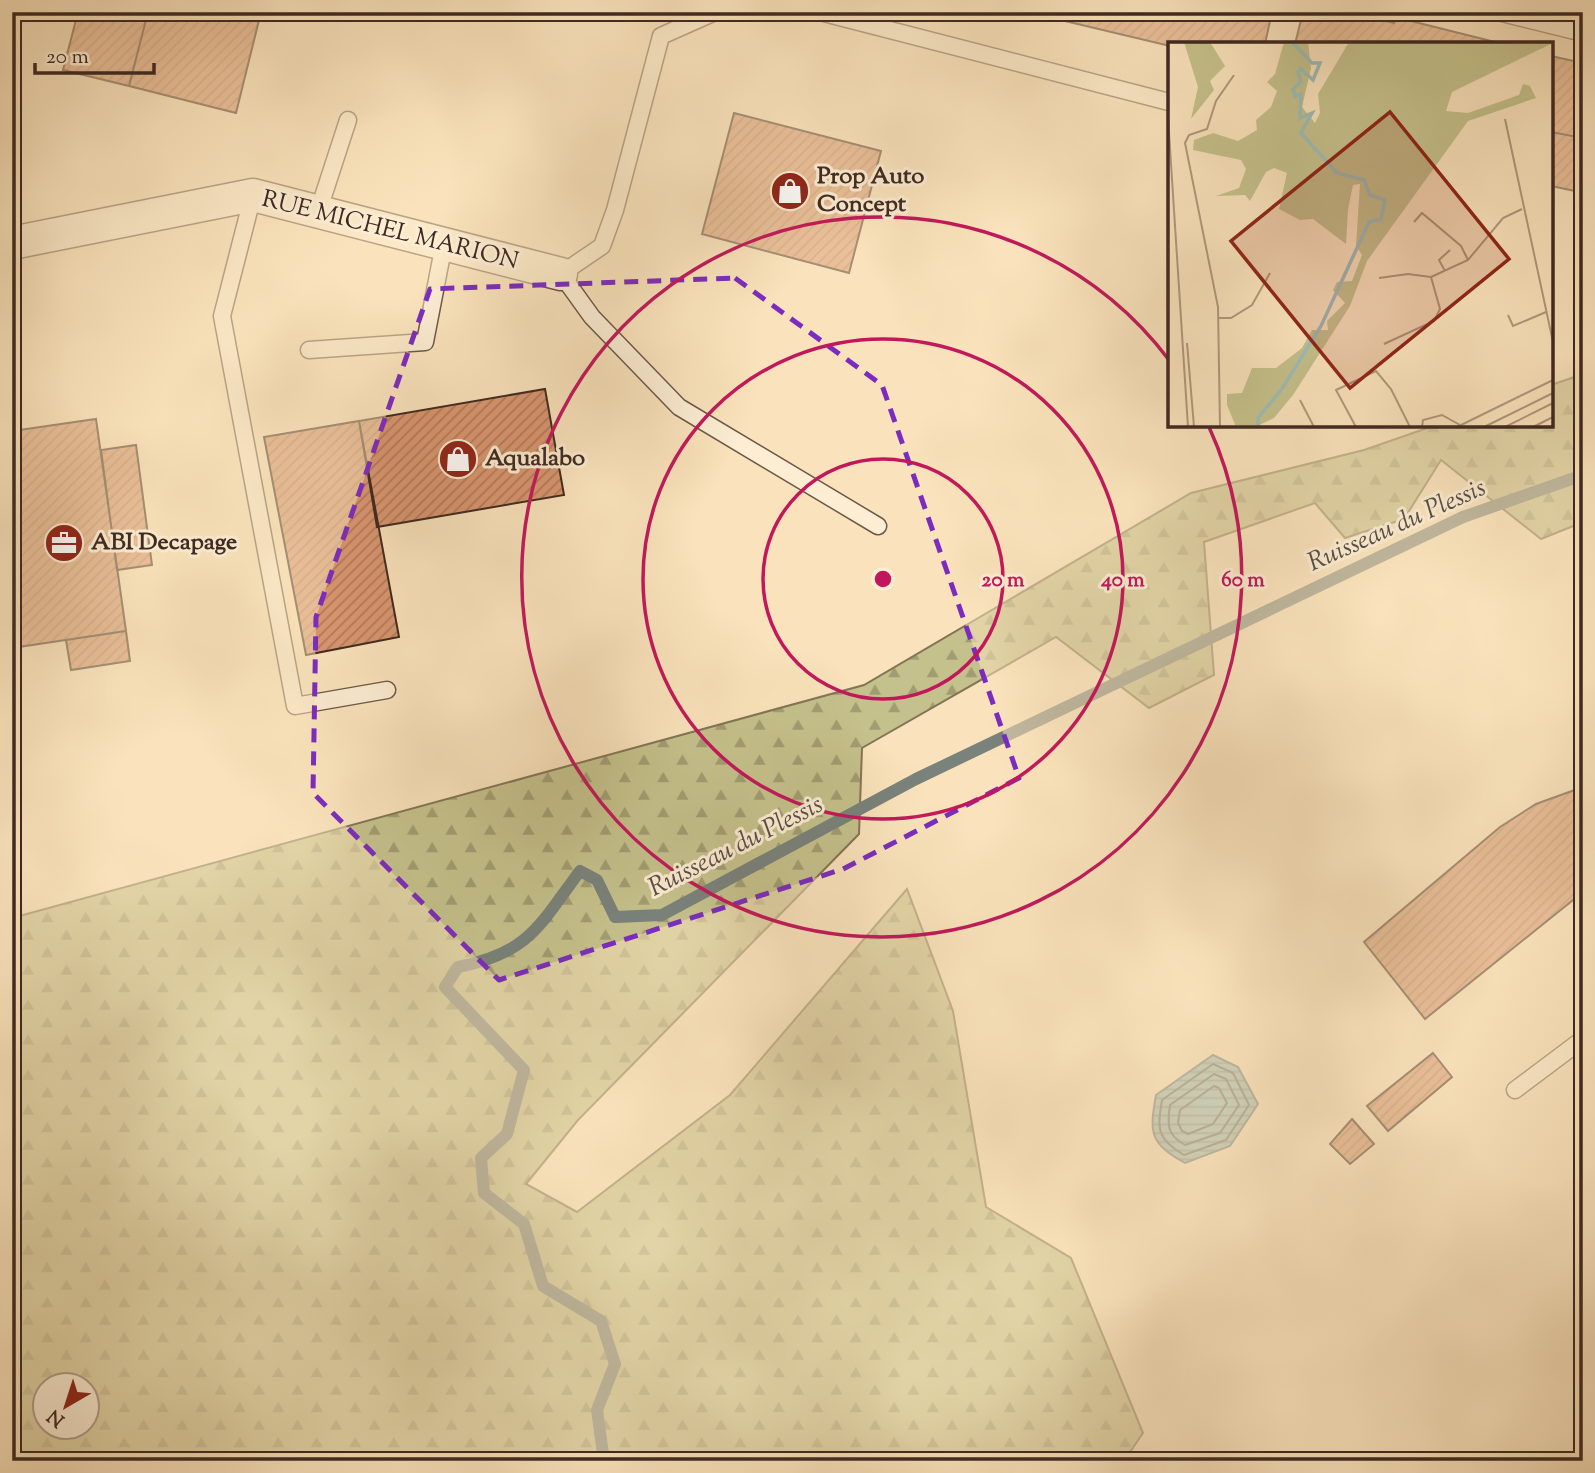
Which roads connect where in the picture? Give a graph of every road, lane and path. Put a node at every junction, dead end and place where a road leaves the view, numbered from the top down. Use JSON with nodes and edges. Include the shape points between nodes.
{"nodes":[{"id":1,"x":715,"y":12,"type":"edge"},
{"id":2,"x":820,"y":12,"type":"edge"},
{"id":3,"x":1498,"y":12,"type":"edge"},
{"id":4,"x":1583,"y":33,"type":"edge"},
{"id":5,"x":1168,"y":102,"type":"edge"},
{"id":6,"x":348,"y":120,"type":"dead end"},
{"id":7,"x":253,"y":195,"type":"junction"},
{"id":8,"x":318,"y":212,"type":"junction"},
{"id":9,"x":12,"y":243,"type":"edge"},
{"id":10,"x":444,"y":244,"type":"junction"},
{"id":11,"x":561,"y":275,"type":"junction"},
{"id":12,"x":309,"y":349,"type":"dead end"},
{"id":13,"x":878,"y":526,"type":"dead end"},
{"id":14,"x":387,"y":690,"type":"dead end"},
{"id":15,"x":1583,"y":1039,"type":"edge"},
{"id":16,"x":1515,"y":1090,"type":"dead end"}],
"edges":[{"from":1,"to":11,"type":"lane","via":[[661,36],[602,246]]},
{"from":2,"to":5,"type":"lane"},
{"from":3,"to":4,"type":"lane"},
{"from":6,"to":8,"type":"lane"},
{"from":7,"to":8,"type":"street","name":"RUE MICHEL MARION"},
{"from":7,"to":9,"type":"street","name":"RUE MICHEL MARION"},
{"from":7,"to":14,"type":"lane","via":[[222,316],[295,706]]},
{"from":8,"to":10,"type":"street","name":"RUE MICHEL MARION"},
{"from":10,"to":11,"type":"street","name":"RUE MICHEL MARION"},
{"from":10,"to":12,"type":"lane","via":[[425,342]]},
{"from":11,"to":13,"type":"lane","via":[[592,317],[679,407]]},
{"from":15,"to":16,"type":"lane"}]}
